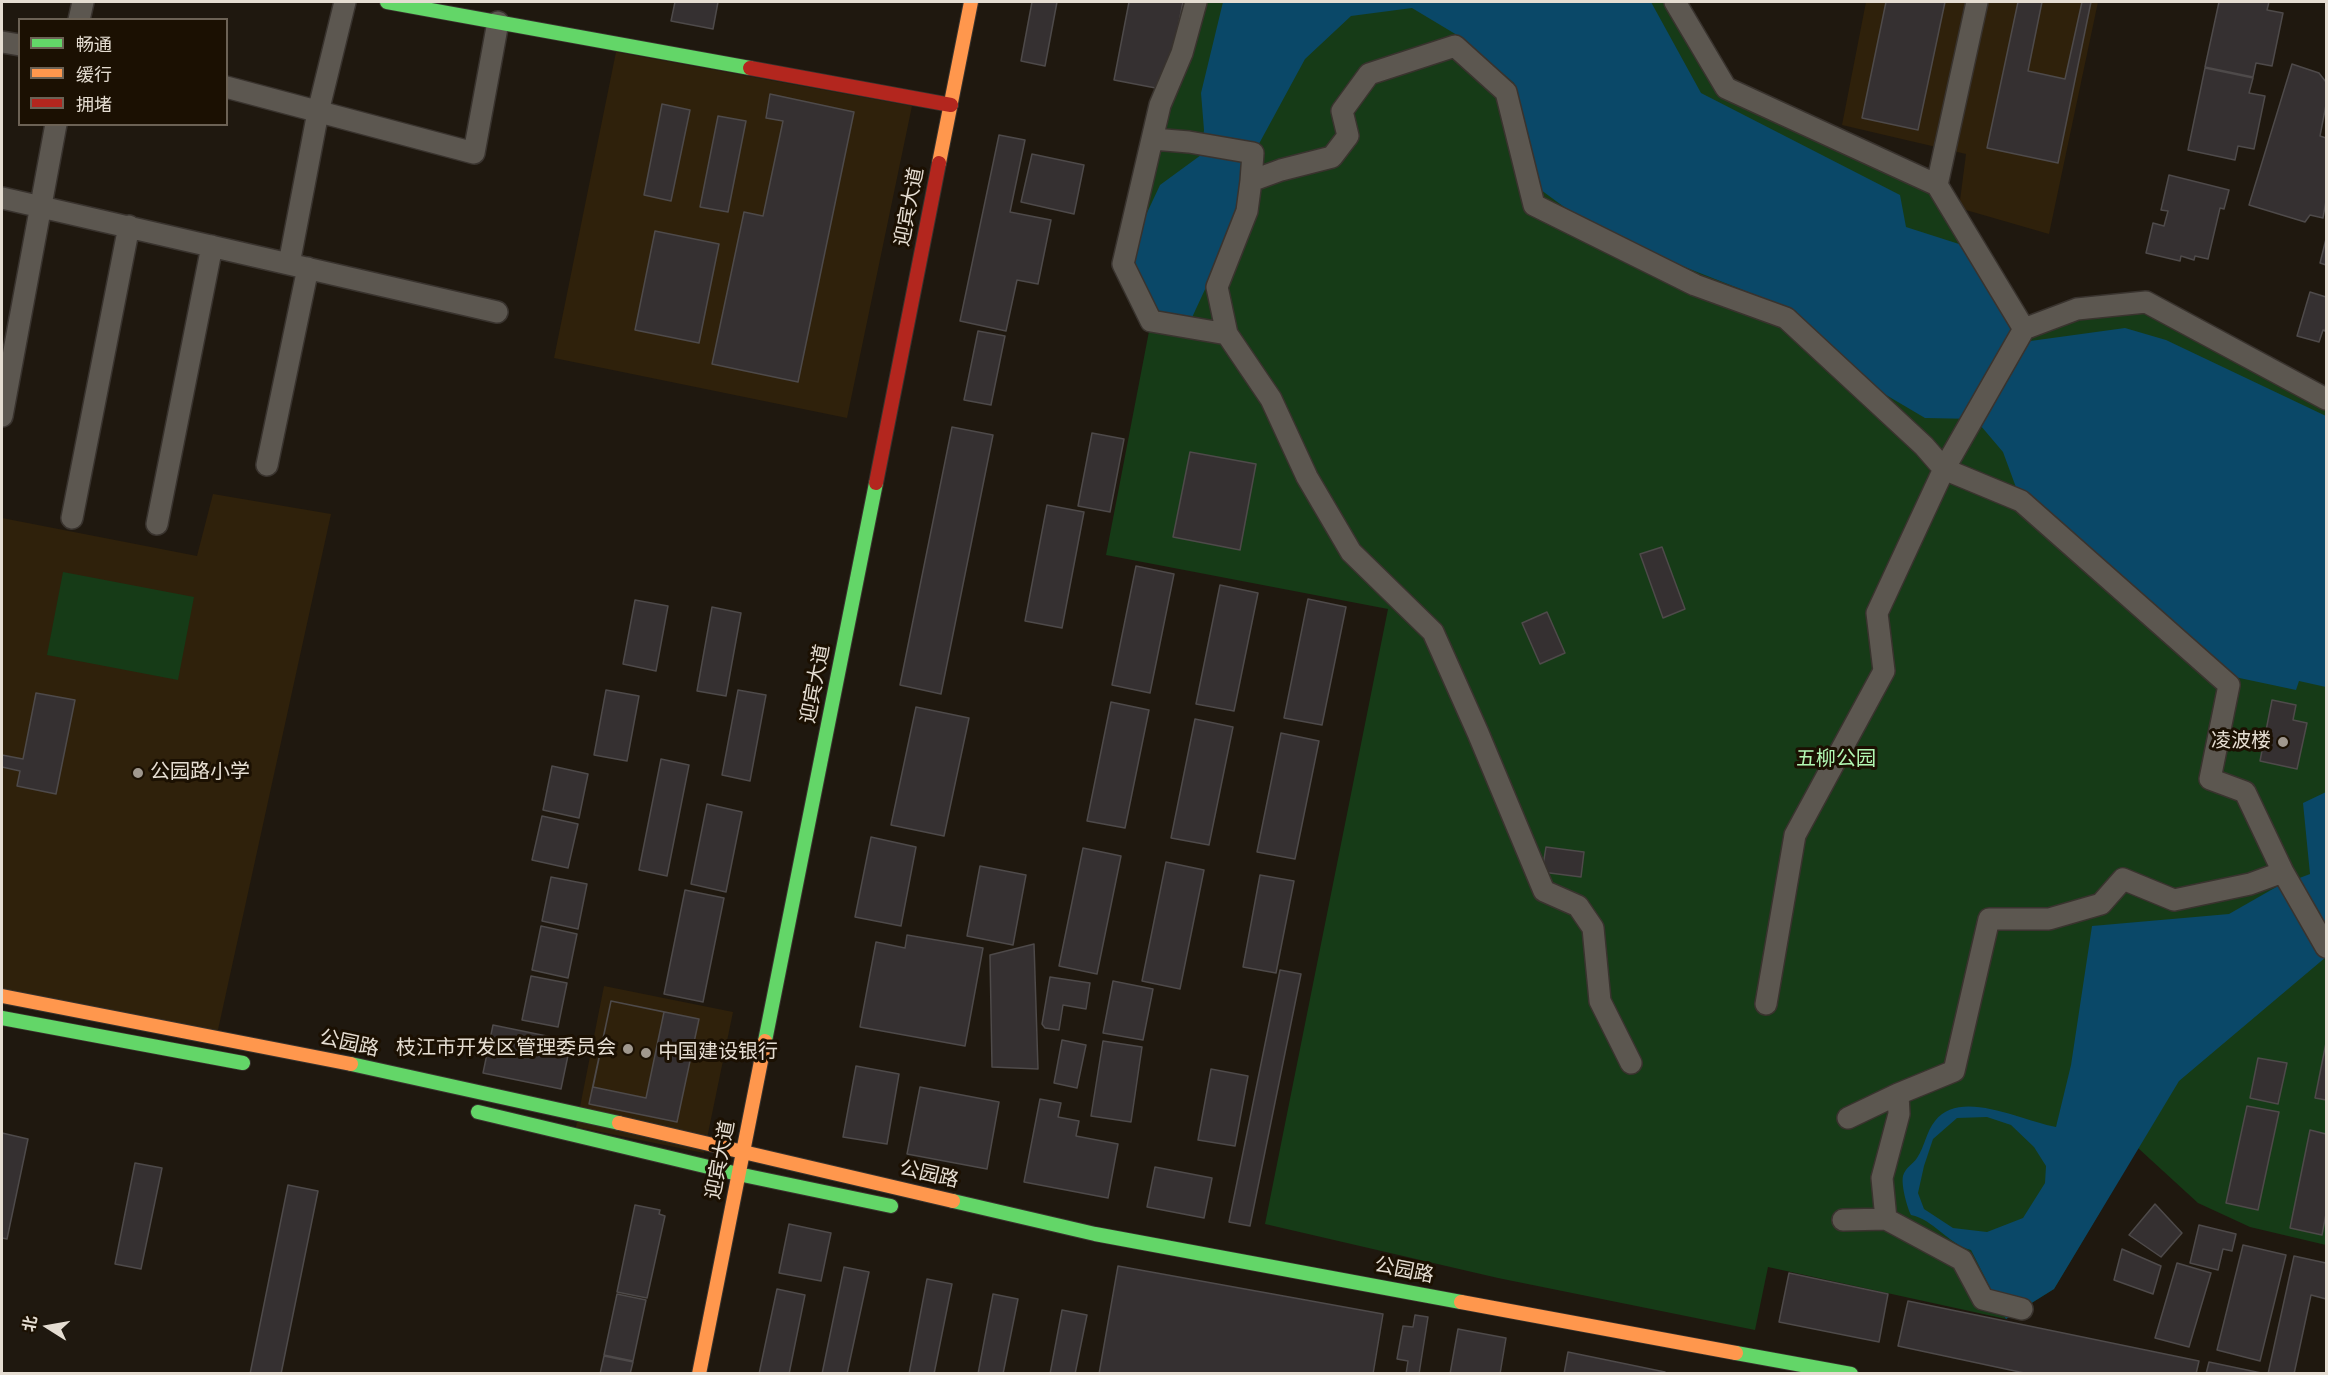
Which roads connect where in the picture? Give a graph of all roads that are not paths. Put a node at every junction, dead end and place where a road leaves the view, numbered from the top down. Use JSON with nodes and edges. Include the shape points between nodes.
{"nodes":[{"id":1,"x":83,"y":2,"type":"edge"},
{"id":2,"x":345,"y":2,"type":"edge"},
{"id":3,"x":387,"y":2,"type":"edge"},
{"id":4,"x":971,"y":2,"type":"edge"},
{"id":5,"x":1196,"y":2,"type":"edge"},
{"id":6,"x":1676,"y":2,"type":"edge"},
{"id":7,"x":1977,"y":2,"type":"edge"},
{"id":8,"x":79,"y":18,"type":"edge"},
{"id":9,"x":498,"y":22,"type":"junction"},
{"id":10,"x":2,"y":42,"type":"edge"},
{"id":11,"x":18,"y":45,"type":"edge"},
{"id":12,"x":228,"y":88,"type":"edge"},
{"id":13,"x":951,"y":105,"type":"junction"},
{"id":14,"x":318,"y":111,"type":"junction"},
{"id":15,"x":56,"y":126,"type":"edge"},
{"id":16,"x":1153,"y":139,"type":"junction"},
{"id":17,"x":1251,"y":181,"type":"junction"},
{"id":18,"x":1937,"y":186,"type":"junction"},
{"id":19,"x":2,"y":198,"type":"edge"},
{"id":20,"x":41,"y":206,"type":"junction"},
{"id":21,"x":129,"y":226,"type":"junction"},
{"id":22,"x":212,"y":246,"type":"junction"},
{"id":23,"x":298,"y":266,"type":"junction"},
{"id":24,"x":497,"y":312,"type":"dead end"},
{"id":25,"x":2023,"y":331,"type":"junction"},
{"id":26,"x":1227,"y":334,"type":"junction"},
{"id":27,"x":2326,"y":399,"type":"edge"},
{"id":28,"x":2,"y":416,"type":"edge"},
{"id":29,"x":267,"y":465,"type":"dead end"},
{"id":30,"x":1944,"y":469,"type":"junction"},
{"id":31,"x":72,"y":518,"type":"dead end"},
{"id":32,"x":157,"y":524,"type":"dead end"},
{"id":33,"x":2283,"y":872,"type":"junction"},
{"id":34,"x":2326,"y":948,"type":"edge"},
{"id":35,"x":2,"y":996,"type":"edge"},
{"id":36,"x":1766,"y":1004,"type":"dead end"},
{"id":37,"x":2,"y":1018,"type":"edge"},
{"id":38,"x":1631,"y":1063,"type":"dead end"},
{"id":39,"x":260,"y":1066,"type":"dead end"},
{"id":40,"x":1898,"y":1094,"type":"junction"},
{"id":41,"x":459,"y":1108,"type":"dead end"},
{"id":42,"x":1848,"y":1118,"type":"dead end"},
{"id":43,"x":734,"y":1146,"type":"junction"},
{"id":44,"x":729,"y":1175,"type":"junction"},
{"id":45,"x":907,"y":1210,"type":"dead end"},
{"id":46,"x":1886,"y":1219,"type":"junction"},
{"id":47,"x":1843,"y":1220,"type":"dead end"},
{"id":48,"x":1077,"y":1244,"type":"dead end"},
{"id":49,"x":2022,"y":1309,"type":"dead end"},
{"id":50,"x":699,"y":1374,"type":"edge"},
{"id":51,"x":1794,"y":1374,"type":"edge"},
{"id":52,"x":1851,"y":1374,"type":"edge"}],
"edges":[{"from":1,"to":8,"type":"street"},
{"from":2,"to":14,"type":"street"},
{"from":3,"to":9,"type":"street"},
{"from":4,"to":13,"type":"street","name":"迎宾大道"},
{"from":5,"to":16,"type":"street","via":[[1182,53],[1160,105]]},
{"from":6,"to":18,"type":"street","via":[[1726,88]]},
{"from":7,"to":18,"type":"street"},
{"from":9,"to":13,"type":"street"},
{"from":9,"to":14,"type":"street","via":[[474,153]]},
{"from":10,"to":11,"type":"street"},
{"from":12,"to":14,"type":"street"},
{"from":13,"to":43,"type":"street","name":"迎宾大道"},
{"from":14,"to":23,"type":"street"},
{"from":15,"to":20,"type":"street"},
{"from":16,"to":17,"type":"street","via":[[1254,153]]},
{"from":16,"to":26,"type":"street","via":[[1123,264],[1151,321]]},
{"from":17,"to":26,"type":"street","via":[[1247,211],[1217,287]]},
{"from":17,"to":30,"type":"street","via":[[1332,158],[1348,136],[1342,111],[1368,74],[1455,46],[1506,92],[1534,205],[1695,285],[1786,318]]},
{"from":18,"to":25,"type":"street"},
{"from":19,"to":20,"type":"street"},
{"from":20,"to":21,"type":"street"},
{"from":20,"to":28,"type":"street"},
{"from":21,"to":22,"type":"street"},
{"from":21,"to":31,"type":"street"},
{"from":22,"to":23,"type":"street"},
{"from":22,"to":32,"type":"street"},
{"from":23,"to":24,"type":"street"},
{"from":23,"to":29,"type":"street"},
{"from":25,"to":27,"type":"street","via":[[2077,309],[2146,302]]},
{"from":25,"to":30,"type":"street"},
{"from":26,"to":38,"type":"street","via":[[1271,399],[1307,477],[1351,552],[1433,632],[1544,891],[1578,906],[1593,928],[1600,1001]]},
{"from":30,"to":33,"type":"street","via":[[2021,501],[2229,685],[2210,779],[2245,792]]},
{"from":30,"to":36,"type":"street","via":[[1877,613],[1884,671],[1795,835]]},
{"from":33,"to":34,"type":"street"},
{"from":33,"to":40,"type":"street","via":[[2250,884],[2174,900],[2123,879],[2101,904],[2049,919],[1989,919],[1954,1071]]},
{"from":35,"to":43,"type":"street","name":"公园路","via":[[358,1065]]},
{"from":37,"to":39,"type":"street"},
{"from":40,"to":42,"type":"street"},
{"from":40,"to":46,"type":"street","via":[[1899,1114],[1882,1178]]},
{"from":41,"to":44,"type":"street"},
{"from":43,"to":44,"type":"street","name":"迎宾大道"},
{"from":43,"to":52,"type":"street","name":"公园路","via":[[1095,1234]]},
{"from":44,"to":45,"type":"street"},
{"from":44,"to":50,"type":"street","name":"迎宾大道"},
{"from":46,"to":47,"type":"street"},
{"from":46,"to":49,"type":"street","via":[[1962,1260],[1983,1299]]},
{"from":48,"to":51,"type":"street","via":[[1442,1306]]}]}
